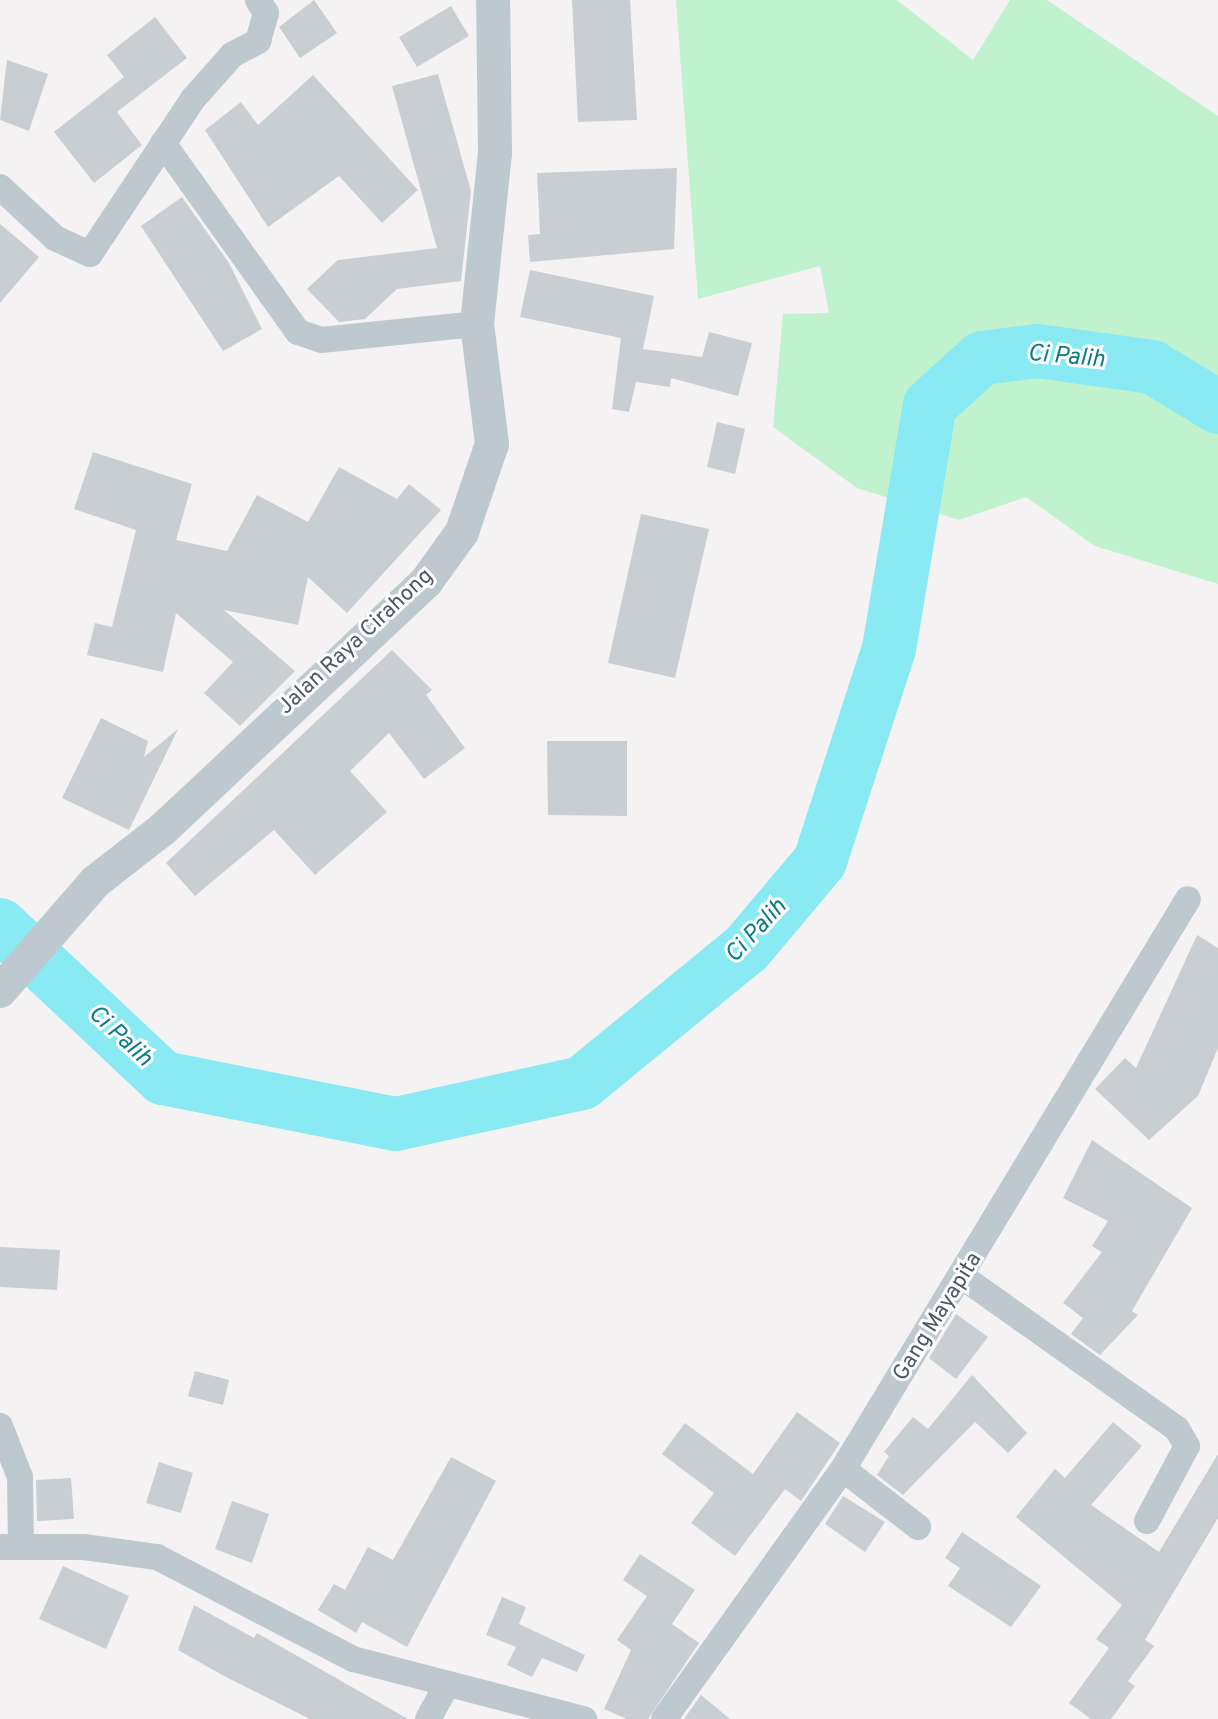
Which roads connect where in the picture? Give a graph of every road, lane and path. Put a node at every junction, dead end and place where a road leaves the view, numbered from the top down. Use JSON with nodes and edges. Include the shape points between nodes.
{"nodes":[{"id":1,"x":258,"y":0,"type":"edge"},
{"id":2,"x":493,"y":0,"type":"edge"},
{"id":3,"x":163,"y":143,"type":"junction"},
{"id":4,"x":0,"y":187,"type":"edge"},
{"id":5,"x":477,"y":324,"type":"junction"},
{"id":6,"x":1188,"y":899,"type":"dead end"},
{"id":7,"x":0,"y":991,"type":"edge"},
{"id":8,"x":964,"y":1278,"type":"junction"},
{"id":9,"x":0,"y":1426,"type":"edge"},
{"id":10,"x":843,"y":1469,"type":"junction"},
{"id":11,"x":1147,"y":1521,"type":"dead end"},
{"id":12,"x":918,"y":1527,"type":"dead end"},
{"id":13,"x":10,"y":1547,"type":"edge"},
{"id":14,"x":446,"y":1686,"type":"junction"},
{"id":15,"x":428,"y":1719,"type":"edge"},
{"id":16,"x":584,"y":1719,"type":"edge"},
{"id":17,"x":664,"y":1719,"type":"edge"}],
"edges":[{"from":1,"to":3,"type":"street","via":[[266,13],[258,41],[232,55]]},
{"from":2,"to":5,"type":"street","name":"Jalan Raya Cirahong","via":[[495,154]]},
{"from":3,"to":4,"type":"street","via":[[90,254],[55,238]]},
{"from":3,"to":5,"type":"street","via":[[298,332],[321,340]]},
{"from":5,"to":7,"type":"street","name":"Jalan Raya Cirahong","via":[[492,444],[462,532],[426,582],[77,902]]},
{"from":6,"to":8,"type":"street","name":"Gang Mayapita"},
{"from":8,"to":10,"type":"street","name":"Gang Mayapita"},
{"from":8,"to":11,"type":"street","via":[[1177,1429],[1187,1446]]},
{"from":9,"to":13,"type":"street","via":[[20,1477]]},
{"from":10,"to":12,"type":"street"},
{"from":10,"to":17,"type":"street","name":"Gang Mayapita"},
{"from":13,"to":14,"type":"street","via":[[157,1557],[353,1659]]},
{"from":14,"to":15,"type":"street"},
{"from":14,"to":16,"type":"street"}]}
